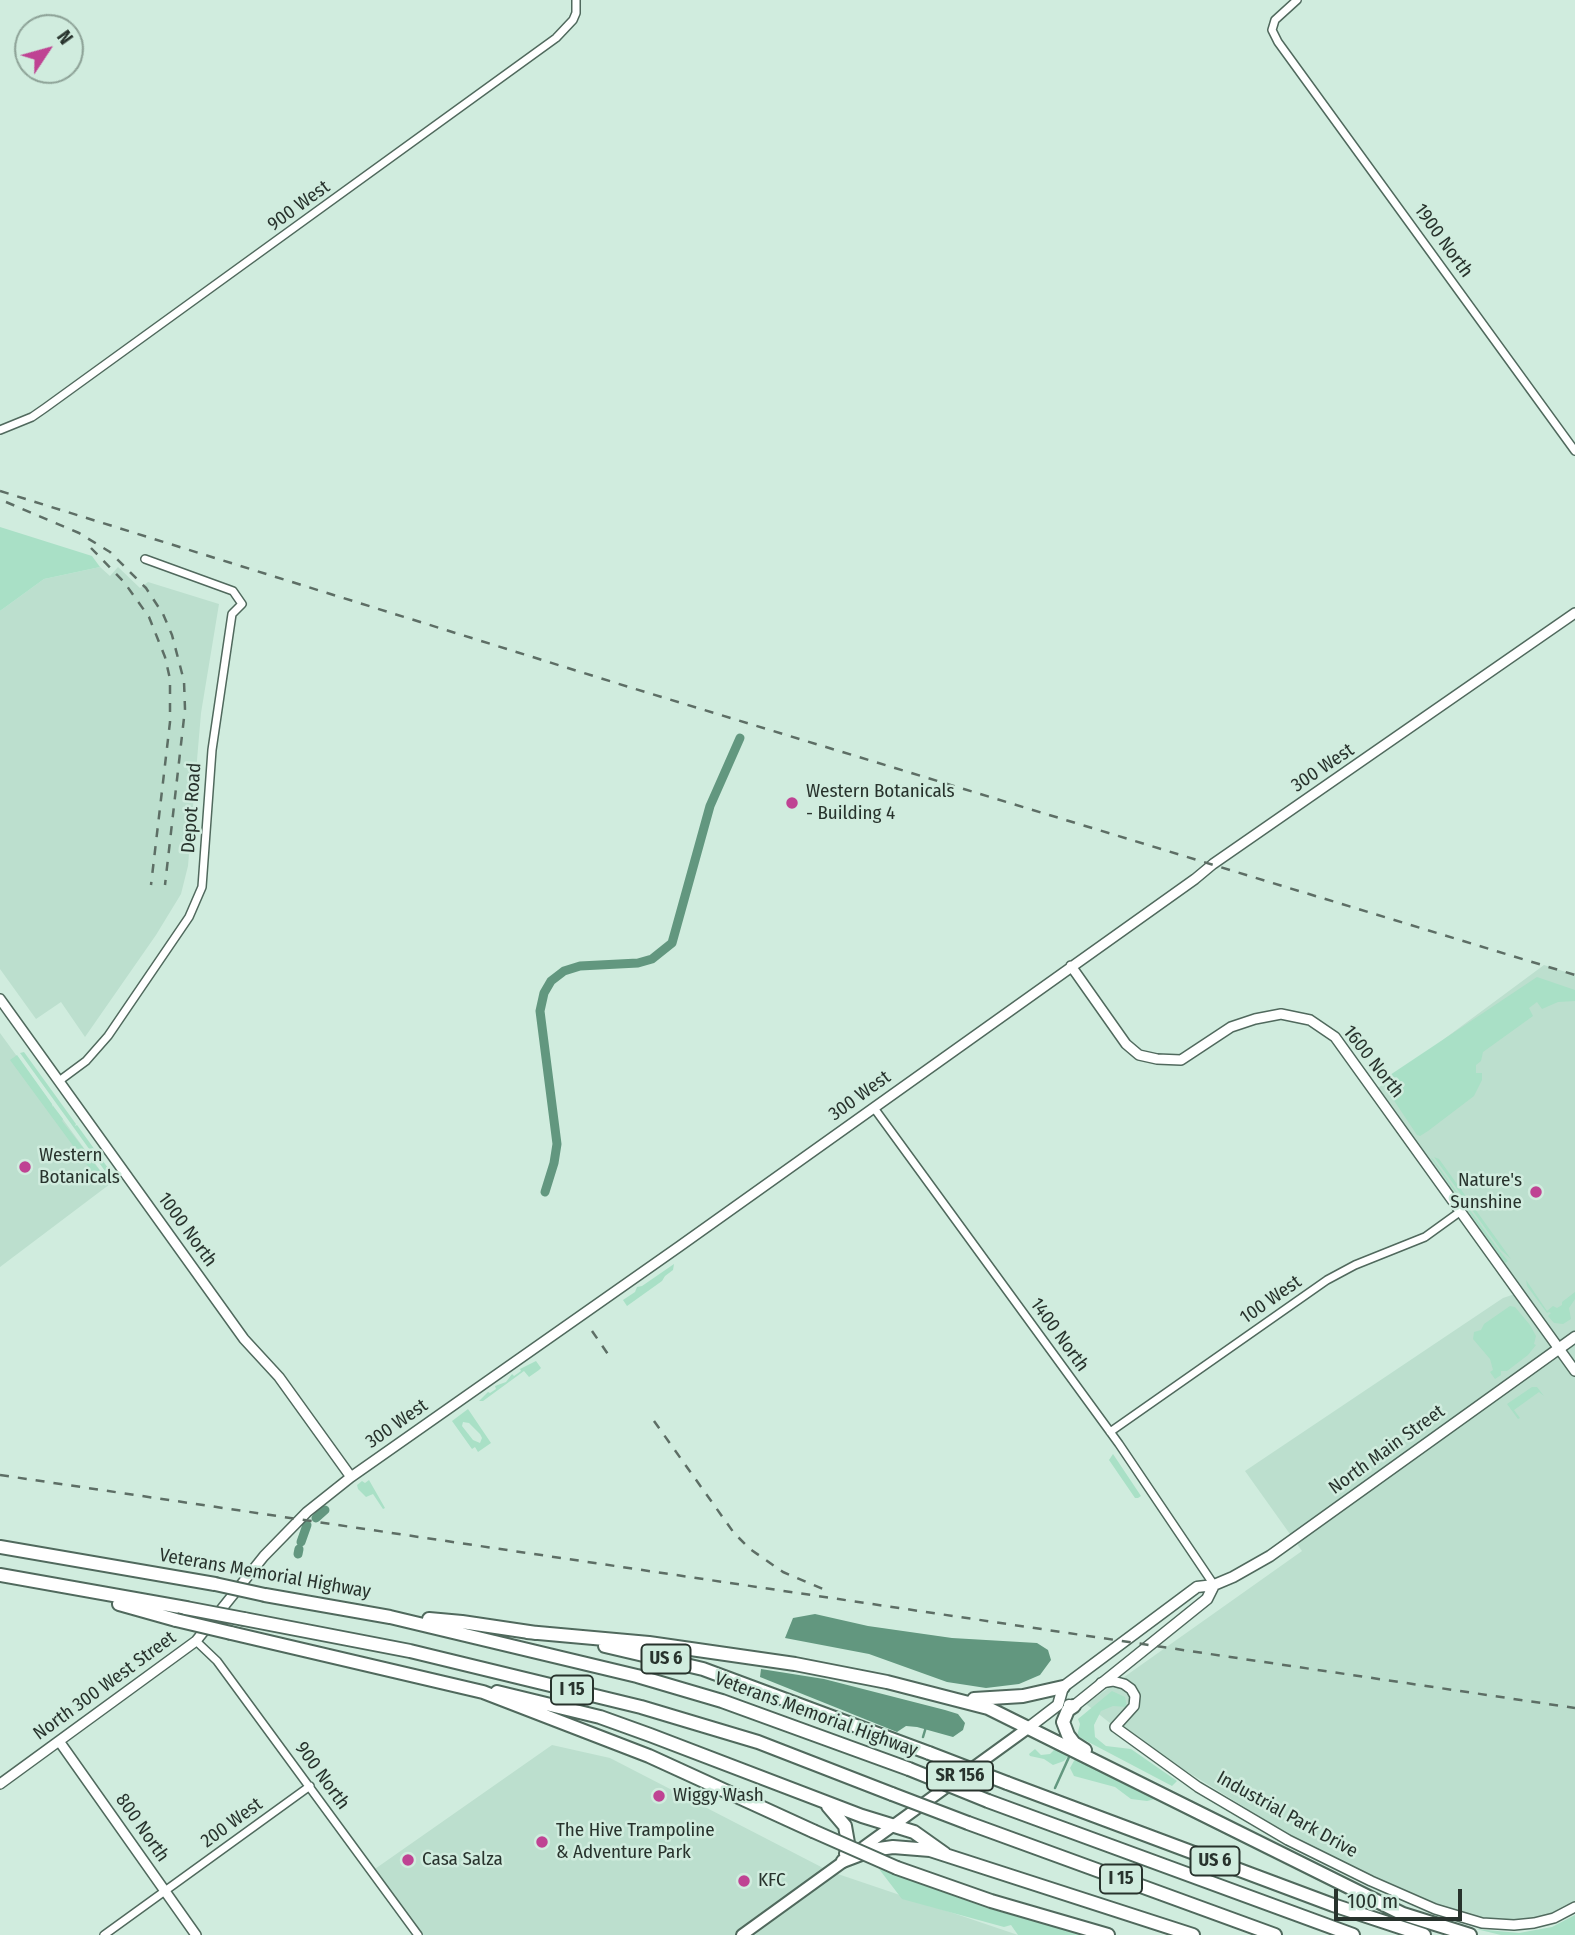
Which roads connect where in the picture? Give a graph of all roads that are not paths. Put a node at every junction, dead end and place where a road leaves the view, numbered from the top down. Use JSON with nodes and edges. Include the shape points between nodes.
{"nodes":[{"id":1,"x":576,"y":0,"type":"edge"},
{"id":2,"x":1297,"y":0,"type":"edge"},
{"id":3,"x":0,"y":430,"type":"edge"},
{"id":4,"x":1575,"y":452,"type":"edge"},
{"id":5,"x":145,"y":559,"type":"dead end"},
{"id":6,"x":1575,"y":614,"type":"edge"},
{"id":7,"x":1071,"y":966,"type":"junction"},
{"id":8,"x":0,"y":999,"type":"edge"},
{"id":9,"x":59,"y":1081,"type":"junction"},
{"id":10,"x":874,"y":1108,"type":"junction"},
{"id":11,"x":1461,"y":1211,"type":"junction"},
{"id":12,"x":1575,"y":1337,"type":"edge"},
{"id":13,"x":1559,"y":1349,"type":"junction"},
{"id":14,"x":1575,"y":1371,"type":"edge"},
{"id":15,"x":1110,"y":1432,"type":"junction"},
{"id":16,"x":351,"y":1477,"type":"junction"},
{"id":17,"x":0,"y":1547,"type":"edge"},
{"id":18,"x":0,"y":1575,"type":"edge"},
{"id":19,"x":51,"y":1584,"type":"junction"},
{"id":20,"x":1214,"y":1585,"type":"junction"},
{"id":21,"x":390,"y":1617,"type":"junction"},
{"id":22,"x":527,"y":1632,"type":"junction"},
{"id":23,"x":196,"y":1641,"type":"junction"},
{"id":24,"x":1098,"y":1685,"type":"junction"},
{"id":25,"x":1063,"y":1687,"type":"junction"},
{"id":26,"x":483,"y":1692,"type":"junction"},
{"id":27,"x":953,"y":1699,"type":"junction"},
{"id":28,"x":1058,"y":1705,"type":"junction"},
{"id":29,"x":1074,"y":1706,"type":"junction"},
{"id":30,"x":1028,"y":1728,"type":"junction"},
{"id":31,"x":59,"y":1741,"type":"junction"},
{"id":32,"x":1111,"y":1768,"type":"junction"},
{"id":33,"x":0,"y":1784,"type":"edge"},
{"id":34,"x":310,"y":1786,"type":"junction"},
{"id":35,"x":816,"y":1798,"type":"junction"},
{"id":36,"x":892,"y":1825,"type":"junction"},
{"id":37,"x":945,"y":1854,"type":"junction"},
{"id":38,"x":843,"y":1861,"type":"junction"},
{"id":39,"x":164,"y":1891,"type":"junction"},
{"id":40,"x":1575,"y":1907,"type":"edge"},
{"id":41,"x":416,"y":1934,"type":"edge"},
{"id":42,"x":104,"y":1935,"type":"edge"},
{"id":43,"x":196,"y":1935,"type":"edge"},
{"id":44,"x":742,"y":1935,"type":"edge"},
{"id":45,"x":1108,"y":1935,"type":"edge"},
{"id":46,"x":1193,"y":1935,"type":"edge"},
{"id":47,"x":1275,"y":1935,"type":"edge"},
{"id":48,"x":1353,"y":1935,"type":"edge"},
{"id":49,"x":1424,"y":1935,"type":"edge"},
{"id":50,"x":1469,"y":1935,"type":"edge"}],
"edges":[{"from":1,"to":3,"type":"street","name":"900 West","via":[[569,27],[556,38],[32,417]]},
{"from":2,"to":4,"type":"street","name":"1900 North","via":[[1273,25],[1284,51]]},
{"from":5,"to":9,"type":"street","name":"Depot Road","via":[[233,591],[242,604],[232,614],[214,737],[202,887],[189,917],[108,1036],[86,1061]]},
{"from":6,"to":7,"type":"street","name":"300 West"},
{"from":7,"to":10,"type":"street","name":"300 West"},
{"from":7,"to":11,"type":"street","name":"1600 North","via":[[1126,1044],[1139,1055],[1181,1060],[1231,1027],[1281,1014],[1324,1028],[1354,1061]]},
{"from":8,"to":9,"type":"street","name":"1000 North"},
{"from":9,"to":16,"type":"street","name":"1000 North","via":[[244,1339],[279,1377]]},
{"from":10,"to":15,"type":"street","name":"1400 North"},
{"from":10,"to":16,"type":"street","name":"300 West"},
{"from":11,"to":13,"type":"street","name":"1600 North"},
{"from":11,"to":15,"type":"street","name":"100 West","via":[[1425,1237],[1327,1280]]},
{"from":12,"to":13,"type":"main road","name":"North Main Street"},
{"from":13,"to":14,"type":"street","name":"1600 North"},
{"from":13,"to":20,"type":"main road","name":"North Main Street","via":[[1270,1556]]},
{"from":15,"to":20,"type":"street","name":"1400 North"},
{"from":16,"to":23,"type":"street","name":"300 West","via":[[307,1512],[264,1556]]},
{"from":17,"to":21,"type":"highway","name":"Veterans Memorial Highway","number":"I 15","bridge":true},
{"from":18,"to":19,"type":"highway","number":"I 15"},
{"from":19,"to":26,"type":"highway","bridge":true,"via":[[176,1620]]},
{"from":19,"to":47,"type":"highway","number":"I 15","bridge":true,"via":[[410,1651],[640,1707],[758,1742]]},
{"from":20,"to":24,"type":"main road","name":"North Main Street","via":[[1207,1598]]},
{"from":20,"to":25,"type":"main road","name":"North Main Street","via":[[1197,1587]]},
{"from":21,"to":22,"type":"highway","number":"US 6"},
{"from":21,"to":48,"type":"highway","name":"Veterans Memorial Highway","number":"I 15","bridge":true,"via":[[558,1655],[722,1701]]},
{"from":22,"to":27,"type":"highway","via":[[649,1643],[795,1664]]},
{"from":22,"to":49,"type":"highway","number":"US 6","bridge":true,"via":[[703,1669]]},
{"from":23,"to":31,"type":"street","name":"North 300 West Street"},
{"from":23,"to":34,"type":"street","name":"900 North","via":[[217,1661]]},
{"from":24,"to":29,"type":"main road","name":"North Main Street"},
{"from":24,"to":40,"type":"street","name":"Industrial Park Drive","via":[[1121,1682],[1128,1686],[1133,1706],[1115,1727],[1198,1787],[1288,1840],[1414,1901],[1457,1917],[1514,1925],[1554,1918]]},
{"from":25,"to":27,"type":"highway","via":[[1023,1696]]},
{"from":25,"to":28,"type":"main road"},
{"from":26,"to":35,"type":"highway","via":[[600,1717]]},
{"from":26,"to":45,"type":"highway","bridge":true,"via":[[649,1756],[897,1868]]},
{"from":27,"to":30,"type":"highway","via":[[996,1711]]},
{"from":28,"to":29,"type":"main road"},
{"from":28,"to":30,"type":"main road"},
{"from":29,"to":32,"type":"highway","via":[[1063,1722],[1068,1735]]},
{"from":30,"to":32,"type":"highway"},
{"from":30,"to":36,"type":"main road","number":"SR 156"},
{"from":31,"to":33,"type":"street","name":"North 300 West Street"},
{"from":31,"to":39,"type":"street","name":"800 North"},
{"from":32,"to":50,"type":"highway","via":[[1402,1914]]},
{"from":34,"to":39,"type":"street","name":"200 West"},
{"from":34,"to":41,"type":"street","name":"900 North"},
{"from":35,"to":36,"type":"highway"},
{"from":35,"to":38,"type":"highway","via":[[845,1826],[848,1843]]},
{"from":36,"to":37,"type":"highway","via":[[914,1832]]},
{"from":36,"to":38,"type":"main road","number":"SR 156"},
{"from":37,"to":38,"type":"highway","via":[[899,1846]]},
{"from":37,"to":46,"type":"highway"},
{"from":38,"to":44,"type":"main road","number":"SR 156"},
{"from":39,"to":42,"type":"street","name":"200 West"},
{"from":39,"to":43,"type":"street","name":"800 North"}]}
